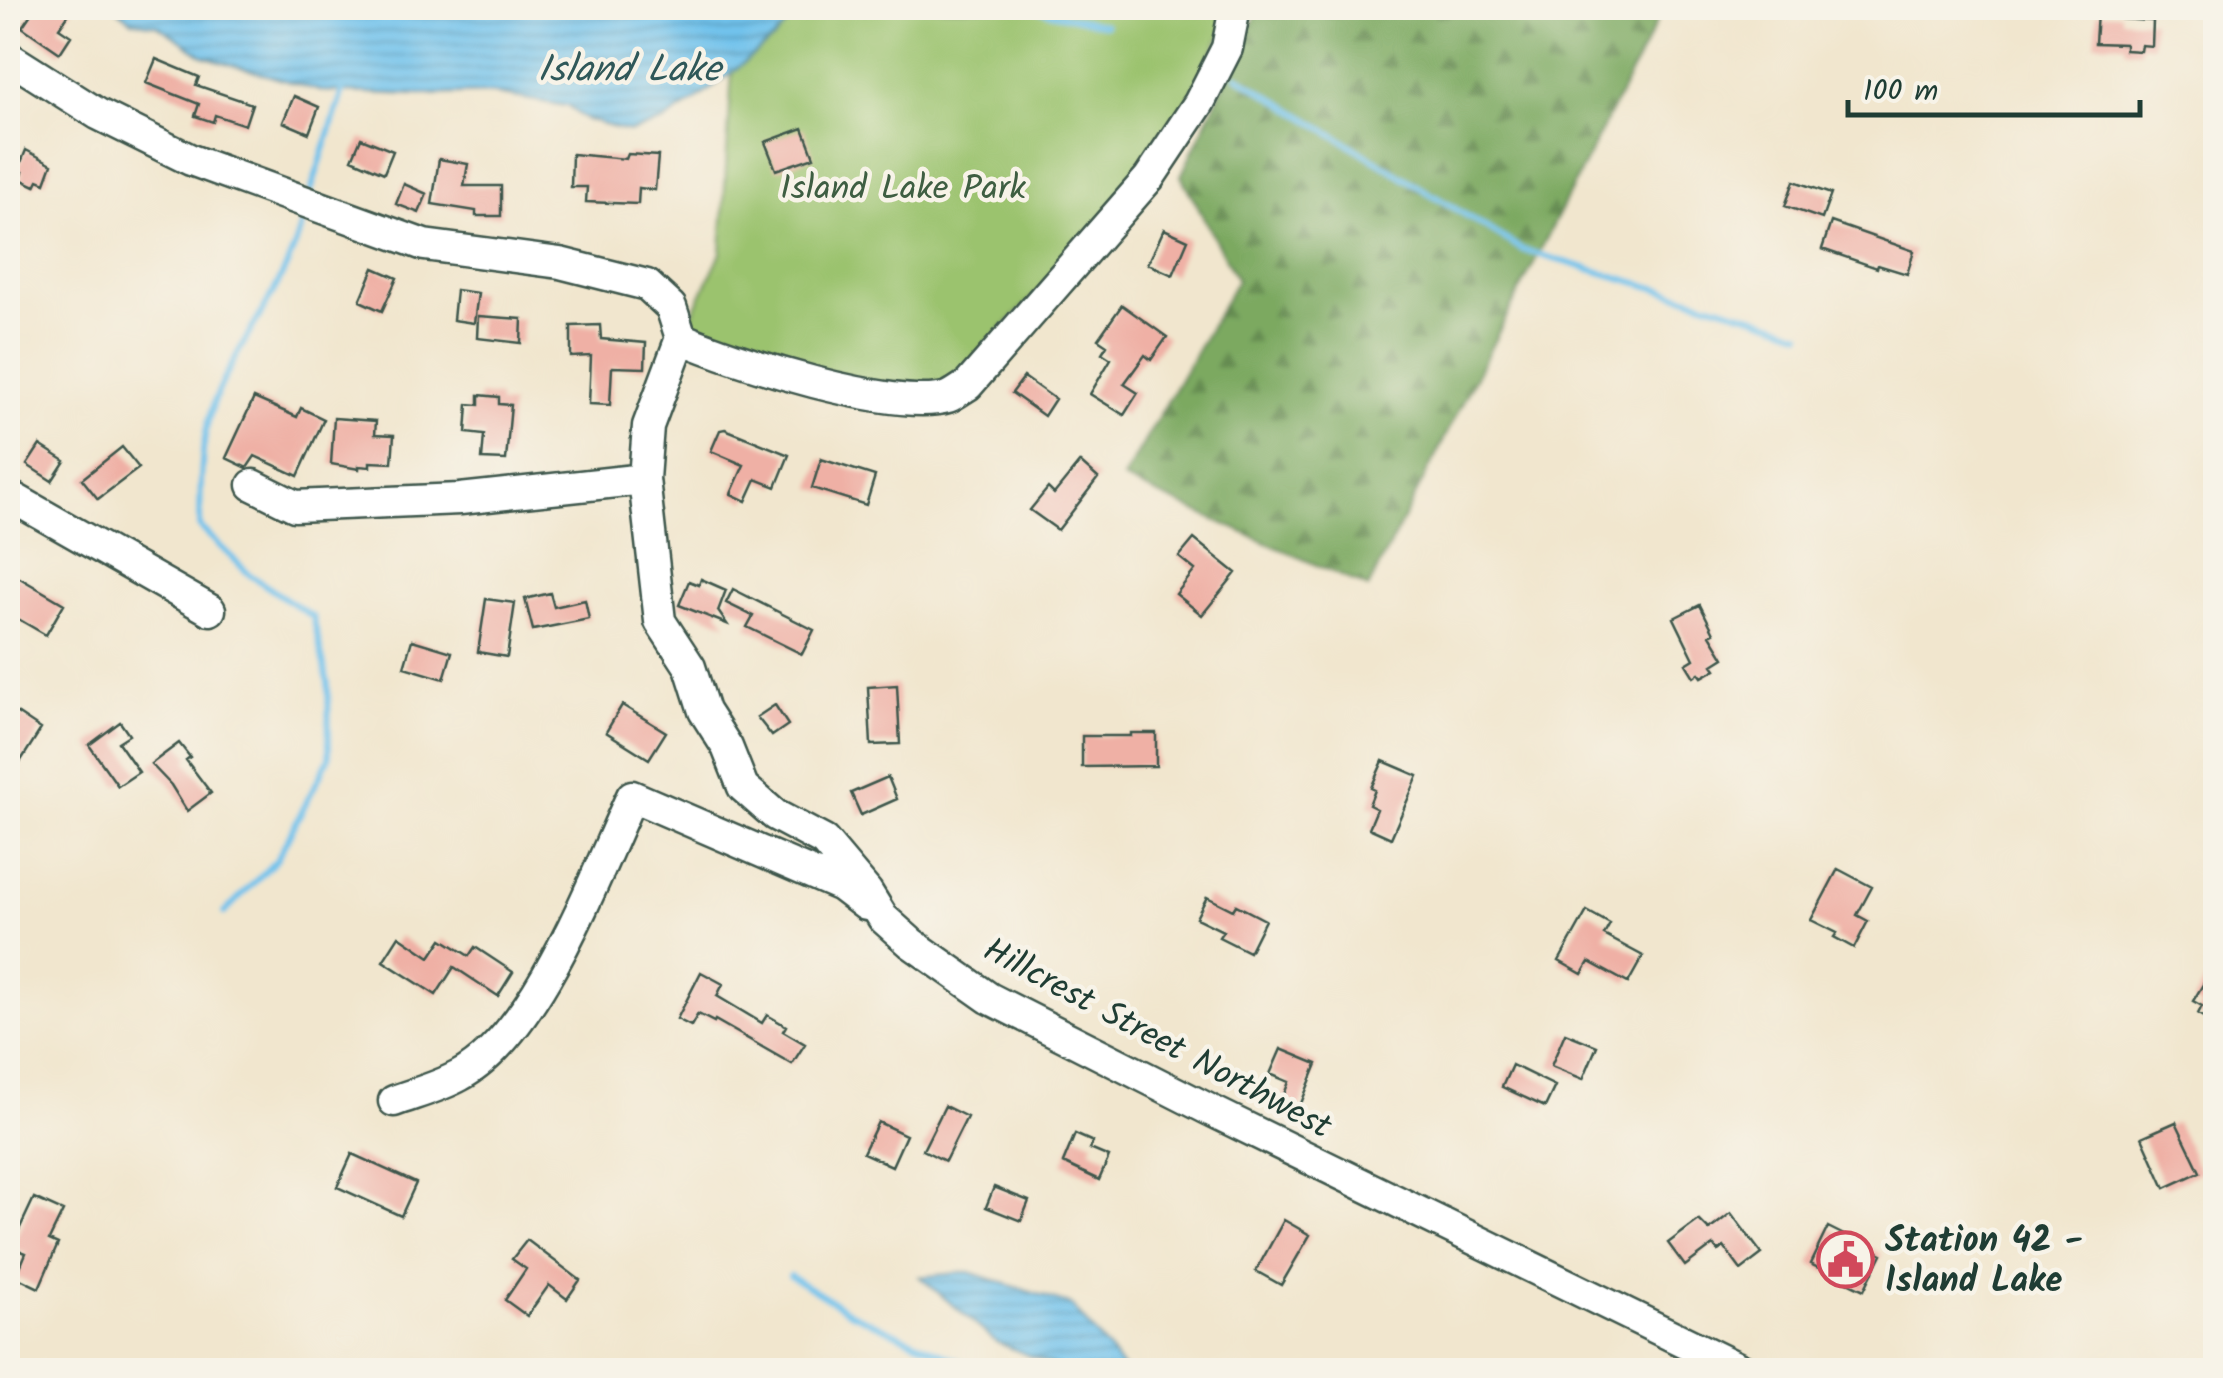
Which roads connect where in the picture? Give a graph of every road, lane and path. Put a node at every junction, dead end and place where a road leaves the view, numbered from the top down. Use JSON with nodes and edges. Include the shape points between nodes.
{"nodes":[{"id":1,"x":1235,"y":8,"type":"edge"},
{"id":2,"x":8,"y":56,"type":"edge"},
{"id":3,"x":682,"y":338,"type":"junction"},
{"id":4,"x":644,"y":478,"type":"junction"},
{"id":5,"x":254,"y":485,"type":"dead end"},
{"id":6,"x":8,"y":495,"type":"edge"},
{"id":7,"x":210,"y":610,"type":"dead end"},
{"id":8,"x":883,"y":918,"type":"junction"},
{"id":9,"x":394,"y":1101,"type":"dead end"},
{"id":10,"x":1742,"y":1370,"type":"edge"}],
"edges":[{"from":1,"to":3,"type":"street","via":[[1227,48],[1199,104],[1149,178],[968,385],[950,396],[885,396],[728,358]]},
{"from":2,"to":3,"type":"street","via":[[98,114],[191,160],[424,245],[560,263],[646,285],[671,307]]},
{"from":3,"to":4,"type":"street","name":"Hillcrest Street Northwest","via":[[648,426]]},
{"from":4,"to":5,"type":"street","via":[[460,499],[295,506]]},
{"from":4,"to":8,"type":"street","name":"Hillcrest Street Northwest","via":[[660,621],[690,667],[743,788],[775,815],[824,840]]},
{"from":6,"to":7,"type":"street"},
{"from":8,"to":9,"type":"street","via":[[841,886],[632,796],[522,1017],[462,1075]]},
{"from":8,"to":10,"type":"street","name":"Hillcrest Street Northwest","via":[[989,998],[1056,1034]]}]}
